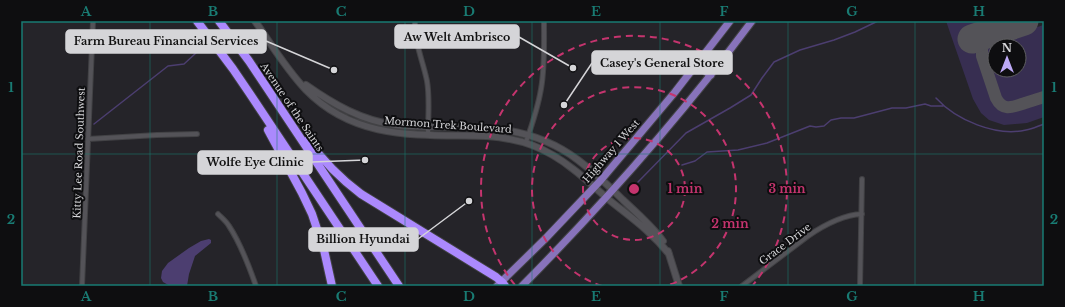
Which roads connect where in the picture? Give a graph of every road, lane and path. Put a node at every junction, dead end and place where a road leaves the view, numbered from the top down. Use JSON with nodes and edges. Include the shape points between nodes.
{"nodes":[{"id":1,"x":93,"y":21,"type":"edge"},
{"id":2,"x":197,"y":21,"type":"edge"},
{"id":3,"x":219,"y":21,"type":"edge"},
{"id":4,"x":255,"y":21,"type":"edge"},
{"id":5,"x":415,"y":21,"type":"edge"},
{"id":6,"x":544,"y":21,"type":"edge"},
{"id":7,"x":730,"y":21,"type":"edge"},
{"id":8,"x":752,"y":21,"type":"edge"},
{"id":9,"x":696,"y":65,"type":"junction"},
{"id":10,"x":233,"y":69,"type":"junction"},
{"id":11,"x":710,"y":75,"type":"junction"},
{"id":12,"x":297,"y":80,"type":"junction"},
{"id":13,"x":264,"y":84,"type":"junction"},
{"id":14,"x":428,"y":126,"type":"junction"},
{"id":15,"x":197,"y":134,"type":"dead end"},
{"id":16,"x":428,"y":134,"type":"junction"},
{"id":17,"x":529,"y":135,"type":"junction"},
{"id":18,"x":88,"y":139,"type":"junction"},
{"id":19,"x":526,"y":142,"type":"junction"},
{"id":20,"x":862,"y":179,"type":"dead end"},
{"id":21,"x":601,"y":180,"type":"junction"},
{"id":22,"x":594,"y":187,"type":"junction"},
{"id":23,"x":612,"y":190,"type":"junction"},
{"id":24,"x":606,"y":197,"type":"junction"},
{"id":25,"x":218,"y":214,"type":"dead end"},
{"id":26,"x":862,"y":214,"type":"junction"},
{"id":27,"x":669,"y":254,"type":"junction"},
{"id":28,"x":501,"y":285,"type":"edge"},
{"id":29,"x":82,"y":286,"type":"edge"},
{"id":30,"x":256,"y":286,"type":"edge"},
{"id":31,"x":332,"y":286,"type":"edge"},
{"id":32,"x":378,"y":286,"type":"edge"},
{"id":33,"x":399,"y":286,"type":"edge"},
{"id":34,"x":522,"y":286,"type":"edge"},
{"id":35,"x":679,"y":286,"type":"edge"},
{"id":36,"x":742,"y":286,"type":"edge"},
{"id":37,"x":860,"y":286,"type":"edge"}],
"edges":[{"from":1,"to":18,"type":"street","name":"Kitty Lee Road Southwest"},
{"from":2,"to":10,"type":"highway"},
{"from":3,"to":13,"type":"highway","name":"Avenue of the Saints"},
{"from":4,"to":12,"type":"main road","name":"Mormon Trek Boulevard"},
{"from":5,"to":14,"type":"street","via":[[416,38],[428,84]]},
{"from":6,"to":17,"type":"street","via":[[542,87]]},
{"from":7,"to":9,"type":"main road","name":"Highway 1 West"},
{"from":8,"to":11,"type":"main road"},
{"from":9,"to":11,"type":"main road"},
{"from":9,"to":21,"type":"main road","name":"Highway 1 West"},
{"from":10,"to":31,"type":"highway","via":[[305,198],[319,236]]},
{"from":10,"to":32,"type":"highway"},
{"from":11,"to":23,"type":"main road"},
{"from":12,"to":14,"type":"main road","name":"Mormon Trek Boulevard","via":[[337,105],[373,121]]},
{"from":12,"to":16,"type":"main road","name":"Mormon Trek Boulevard","via":[[312,96],[357,124],[398,133]]},
{"from":13,"to":28,"type":"highway","via":[[317,153],[349,185]]},
{"from":13,"to":33,"type":"highway","name":"Avenue of the Saints"},
{"from":14,"to":16,"type":"street"},
{"from":14,"to":17,"type":"main road","name":"Mormon Trek Boulevard","via":[[490,128]]},
{"from":15,"to":18,"type":"street"},
{"from":16,"to":19,"type":"main road","name":"Mormon Trek Boulevard","via":[[487,136]]},
{"from":17,"to":19,"type":"street"},
{"from":17,"to":21,"type":"main road","name":"Mormon Trek Boulevard","via":[[572,156]]},
{"from":18,"to":29,"type":"street","name":"Kitty Lee Road Southwest"},
{"from":19,"to":22,"type":"main road","name":"Mormon Trek Boulevard","via":[[563,161]]},
{"from":20,"to":26,"type":"street"},
{"from":21,"to":22,"type":"main road","name":"Highway 1 West"},
{"from":21,"to":23,"type":"main road","name":"Mormon Trek Boulevard"},
{"from":22,"to":24,"type":"main road","name":"Mormon Trek Boulevard"},
{"from":22,"to":28,"type":"main road","name":"Highway 1 West"},
{"from":23,"to":24,"type":"main road"},
{"from":23,"to":27,"type":"main road","name":"Mormon Trek Boulevard","via":[[660,236]]},
{"from":24,"to":27,"type":"main road","name":"Mormon Trek Boulevard","via":[[648,231]]},
{"from":24,"to":34,"type":"main road"},
{"from":25,"to":30,"type":"street","via":[[234,235]]},
{"from":26,"to":36,"type":"street","name":"Grace Drive","via":[[838,219],[817,230]]},
{"from":26,"to":37,"type":"street"},
{"from":27,"to":35,"type":"main road","name":"Mormon Trek Boulevard"}]}
